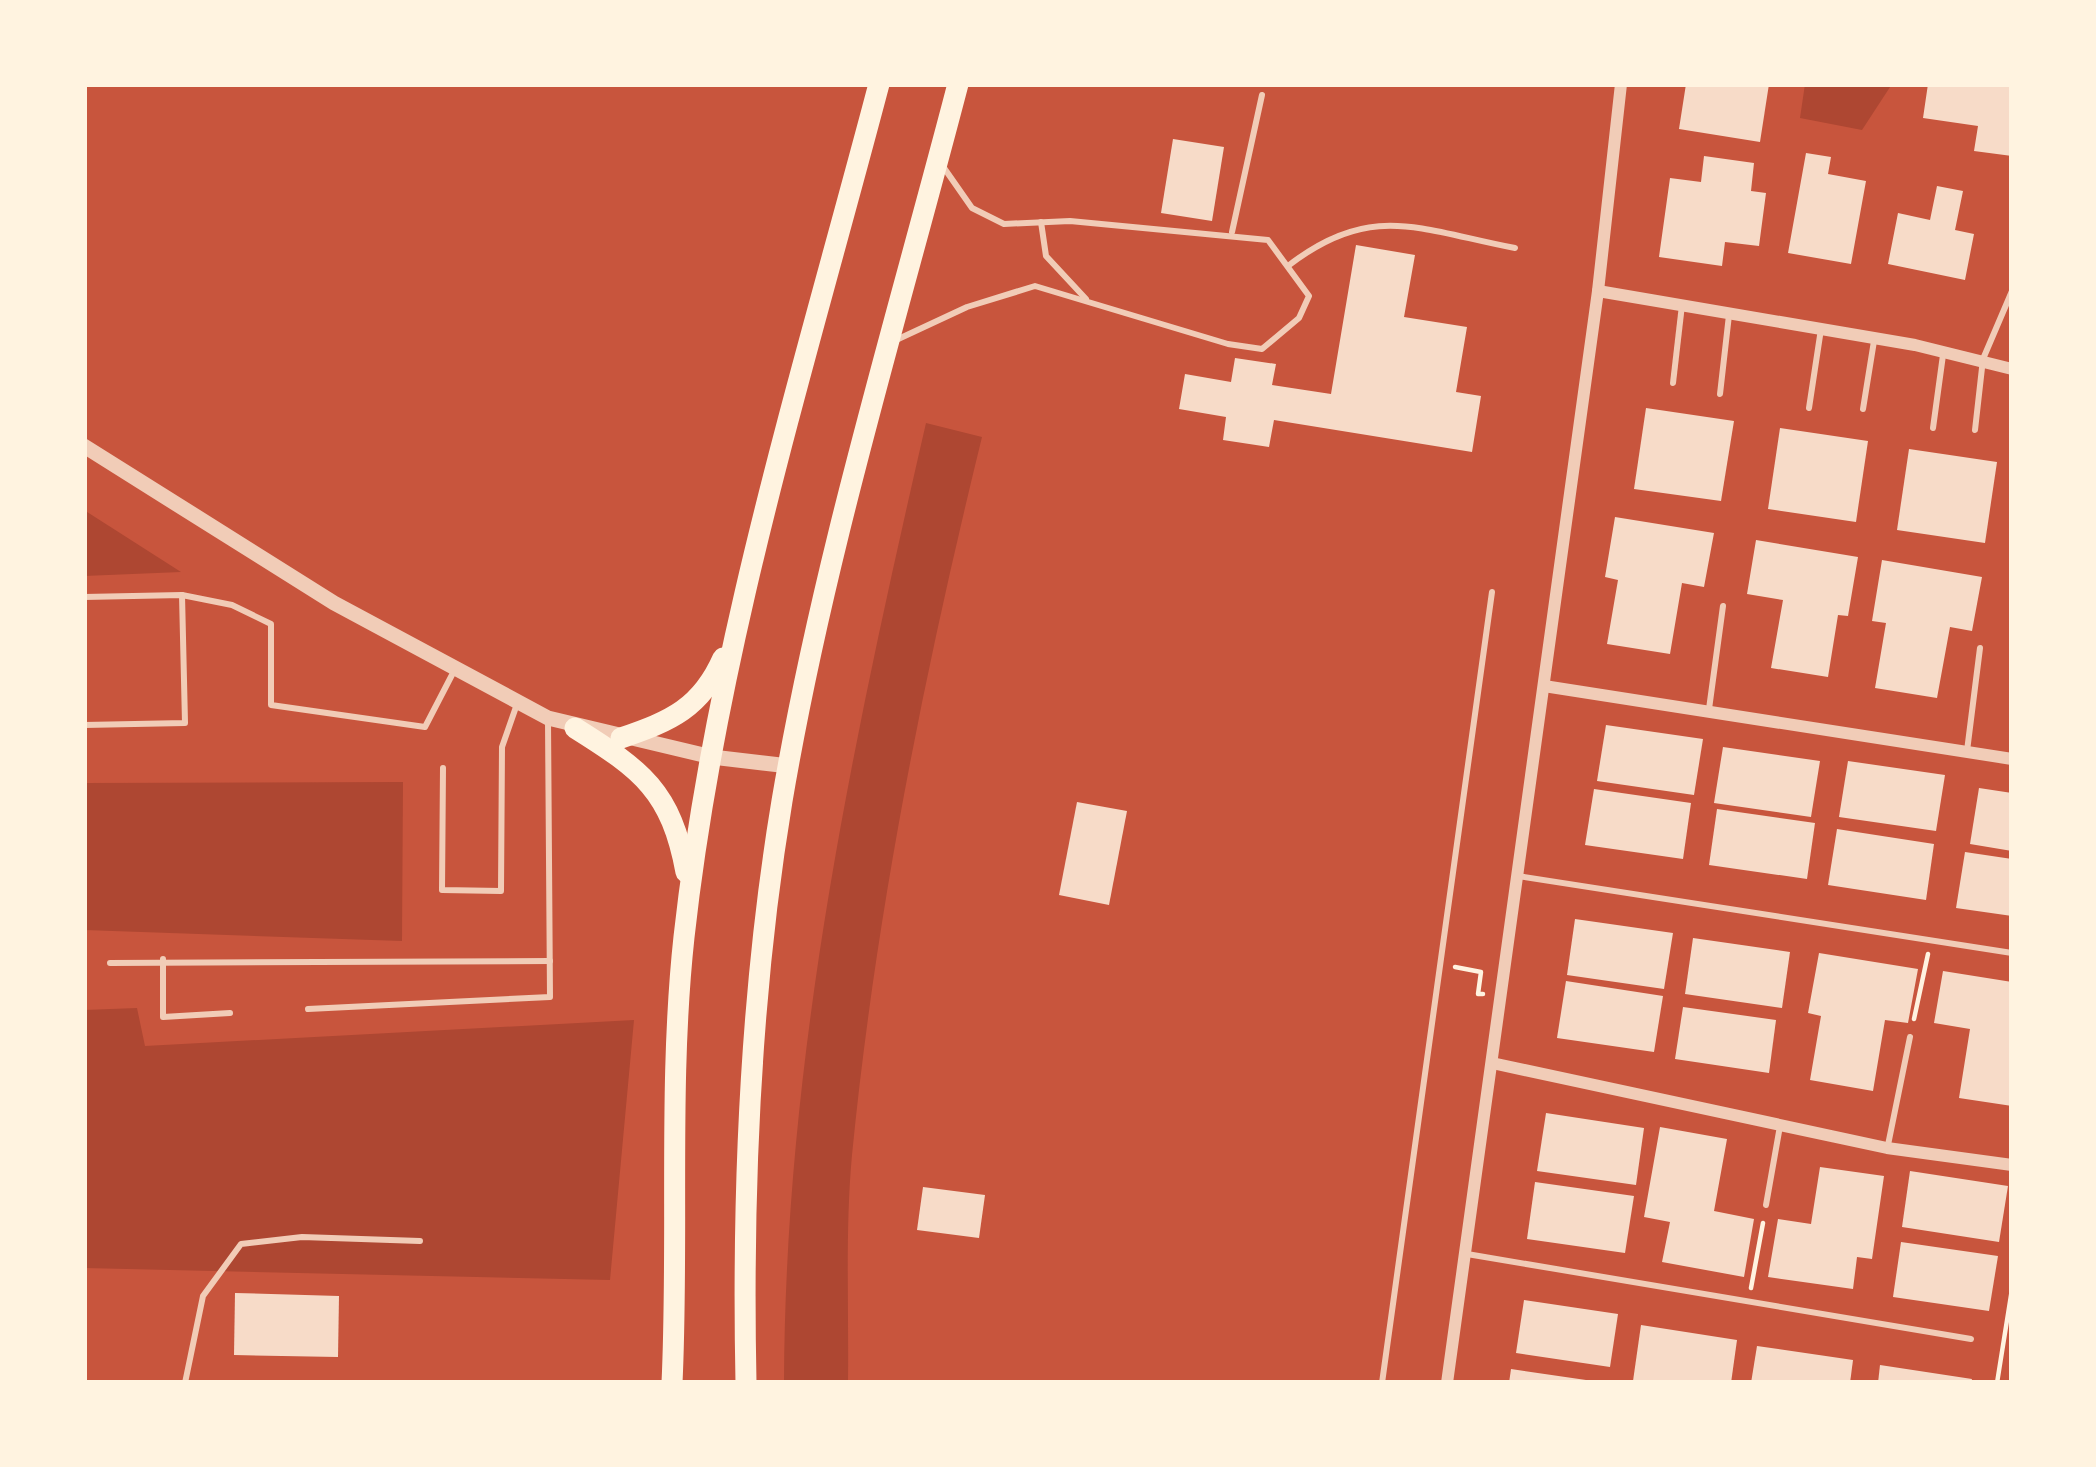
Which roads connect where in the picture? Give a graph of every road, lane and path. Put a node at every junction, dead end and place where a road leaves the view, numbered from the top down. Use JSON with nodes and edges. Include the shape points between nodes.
{"nodes":[{"id":1,"x":879,"y":84,"type":"edge"},
{"id":2,"x":958,"y":84,"type":"edge"},
{"id":3,"x":1621,"y":84,"type":"edge"},
{"id":4,"x":1262,"y":95,"type":"dead end"},
{"id":5,"x":938,"y":160,"type":"junction"},
{"id":6,"x":1041,"y":222,"type":"junction"},
{"id":7,"x":1232,"y":233,"type":"junction"},
{"id":8,"x":1515,"y":248,"type":"dead end"},
{"id":9,"x":1288,"y":266,"type":"junction"},
{"id":10,"x":1598,"y":291,"type":"junction"},
{"id":11,"x":2012,"y":291,"type":"edge"},
{"id":12,"x":1089,"y":302,"type":"junction"},
{"id":13,"x":1682,"y":305,"type":"junction"},
{"id":14,"x":1729,"y":313,"type":"junction"},
{"id":15,"x":1821,"y":329,"type":"junction"},
{"id":16,"x":1874,"y":338,"type":"junction"},
{"id":17,"x":891,"y":342,"type":"junction"},
{"id":18,"x":1944,"y":350,"type":"junction"},
{"id":19,"x":1983,"y":359,"type":"junction"},
{"id":20,"x":2012,"y":369,"type":"edge"},
{"id":21,"x":1673,"y":383,"type":"dead end"},
{"id":22,"x":1720,"y":394,"type":"dead end"},
{"id":23,"x":1809,"y":408,"type":"dead end"},
{"id":24,"x":1863,"y":409,"type":"dead end"},
{"id":25,"x":1933,"y":428,"type":"dead end"},
{"id":26,"x":1975,"y":430,"type":"dead end"},
{"id":27,"x":84,"y":446,"type":"edge"},
{"id":28,"x":1492,"y":592,"type":"dead end"},
{"id":29,"x":182,"y":595,"type":"junction"},
{"id":30,"x":84,"y":597,"type":"edge"},
{"id":31,"x":1723,"y":606,"type":"dead end"},
{"id":32,"x":740,"y":619,"type":"junction"},
{"id":33,"x":1981,"y":648,"type":"dead end"},
{"id":34,"x":454,"y":671,"type":"junction"},
{"id":35,"x":1544,"y":686,"type":"junction"},
{"id":36,"x":517,"y":704,"type":"junction"},
{"id":37,"x":1708,"y":712,"type":"junction"},
{"id":38,"x":548,"y":718,"type":"junction"},
{"id":39,"x":84,"y":725,"type":"edge"},
{"id":40,"x":575,"y":728,"type":"junction"},
{"id":41,"x":621,"y":738,"type":"junction"},
{"id":42,"x":1966,"y":752,"type":"junction"},
{"id":43,"x":712,"y":757,"type":"junction"},
{"id":44,"x":2012,"y":759,"type":"edge"},
{"id":45,"x":789,"y":766,"type":"junction"},
{"id":46,"x":443,"y":768,"type":"dead end"},
{"id":47,"x":1518,"y":876,"type":"junction"},
{"id":48,"x":690,"y":894,"type":"junction"},
{"id":49,"x":1931,"y":940,"type":"junction"},
{"id":50,"x":2012,"y":953,"type":"edge"},
{"id":51,"x":163,"y":959,"type":"junction"},
{"id":52,"x":550,"y":961,"type":"junction"},
{"id":53,"x":110,"y":963,"type":"dead end"},
{"id":54,"x":1441,"y":964,"type":"junction"},
{"id":55,"x":1501,"y":997,"type":"junction"},
{"id":56,"x":308,"y":1009,"type":"dead end"},
{"id":57,"x":230,"y":1013,"type":"dead end"},
{"id":58,"x":1910,"y":1037,"type":"joint"},
{"id":59,"x":1492,"y":1063,"type":"junction"},
{"id":60,"x":1780,"y":1124,"type":"junction"},
{"id":61,"x":1887,"y":1148,"type":"junction"},
{"id":62,"x":2012,"y":1165,"type":"edge"},
{"id":63,"x":1766,"y":1205,"type":"joint"},
{"id":64,"x":420,"y":1241,"type":"dead end"},
{"id":65,"x":1467,"y":1254,"type":"junction"},
{"id":66,"x":2012,"y":1289,"type":"edge"},
{"id":67,"x":1748,"y":1301,"type":"junction"},
{"id":68,"x":1971,"y":1339,"type":"joint"},
{"id":69,"x":2003,"y":1346,"type":"junction"},
{"id":70,"x":2012,"y":1347,"type":"edge"},
{"id":71,"x":185,"y":1383,"type":"edge"},
{"id":72,"x":673,"y":1383,"type":"edge"},
{"id":73,"x":746,"y":1383,"type":"edge"},
{"id":74,"x":1382,"y":1383,"type":"edge"},
{"id":75,"x":1447,"y":1383,"type":"edge"},
{"id":76,"x":1997,"y":1383,"type":"edge"}],
"edges":[{"from":1,"to":32,"type":"highway"},
{"from":2,"to":5,"type":"highway"},
{"from":3,"to":10,"type":"street"},
{"from":4,"to":7,"type":"lane"},
{"from":5,"to":6,"type":"lane","via":[[973,208],[1004,224]]},
{"from":5,"to":17,"type":"highway"},
{"from":6,"to":7,"type":"lane"},
{"from":6,"to":12,"type":"lane","via":[[1046,256]]},
{"from":7,"to":9,"type":"lane","via":[[1268,240]]},
{"from":8,"to":9,"type":"lane","via":[[1405,225],[1348,228]]},
{"from":9,"to":12,"type":"lane","via":[[1309,296],[1299,318],[1262,349]]},
{"from":10,"to":13,"type":"street"},
{"from":10,"to":35,"type":"street"},
{"from":11,"to":19,"type":"lane"},
{"from":12,"to":17,"type":"lane","via":[[1035,286]]},
{"from":13,"to":14,"type":"street"},
{"from":13,"to":21,"type":"lane"},
{"from":14,"to":15,"type":"street"},
{"from":14,"to":22,"type":"lane"},
{"from":15,"to":16,"type":"street"},
{"from":15,"to":23,"type":"lane"},
{"from":16,"to":18,"type":"street"},
{"from":16,"to":24,"type":"lane"},
{"from":17,"to":45,"type":"highway","via":[[840,528]]},
{"from":18,"to":19,"type":"street"},
{"from":18,"to":25,"type":"lane"},
{"from":19,"to":20,"type":"street"},
{"from":19,"to":26,"type":"lane"},
{"from":27,"to":34,"type":"street"},
{"from":28,"to":54,"type":"lane"},
{"from":29,"to":30,"type":"lane"},
{"from":29,"to":34,"type":"lane","via":[[271,624],[272,705],[424,727]]},
{"from":29,"to":39,"type":"lane","via":[[185,723]]},
{"from":31,"to":37,"type":"lane"},
{"from":32,"to":41,"type":"highway","via":[[692,708]]},
{"from":32,"to":43,"type":"highway"},
{"from":33,"to":42,"type":"lane"},
{"from":34,"to":36,"type":"street"},
{"from":35,"to":37,"type":"street"},
{"from":35,"to":47,"type":"street"},
{"from":36,"to":38,"type":"street"},
{"from":36,"to":46,"type":"lane","via":[[502,747],[501,891],[442,890]]},
{"from":37,"to":42,"type":"street"},
{"from":38,"to":40,"type":"street"},
{"from":38,"to":52,"type":"lane"},
{"from":40,"to":41,"type":"street"},
{"from":40,"to":48,"type":"highway","via":[[631,763],[672,811]]},
{"from":41,"to":43,"type":"street"},
{"from":42,"to":44,"type":"street"},
{"from":43,"to":45,"type":"street"},
{"from":43,"to":48,"type":"highway"},
{"from":45,"to":73,"type":"highway","via":[[758,994]]},
{"from":47,"to":49,"type":"lane"},
{"from":47,"to":55,"type":"street"},
{"from":48,"to":72,"type":"highway","via":[[673,1124]]},
{"from":49,"to":50,"type":"lane"},
{"from":49,"to":58,"type":"path"},
{"from":51,"to":52,"type":"lane"},
{"from":51,"to":53,"type":"lane"},
{"from":51,"to":57,"type":"lane","via":[[163,1017]]},
{"from":52,"to":56,"type":"lane","via":[[550,997]]},
{"from":54,"to":55,"type":"path","via":[[1481,972],[1478,994]]},
{"from":54,"to":74,"type":"lane"},
{"from":55,"to":59,"type":"street"},
{"from":58,"to":61,"type":"lane"},
{"from":59,"to":60,"type":"street"},
{"from":59,"to":65,"type":"street"},
{"from":60,"to":61,"type":"street"},
{"from":60,"to":63,"type":"lane"},
{"from":61,"to":62,"type":"street"},
{"from":63,"to":67,"type":"path"},
{"from":64,"to":71,"type":"lane","via":[[241,1244],[203,1296]]},
{"from":65,"to":67,"type":"lane"},
{"from":65,"to":75,"type":"street"},
{"from":66,"to":69,"type":"path"},
{"from":67,"to":68,"type":"lane"},
{"from":68,"to":69,"type":"path"},
{"from":69,"to":70,"type":"path"},
{"from":69,"to":76,"type":"path"}]}
